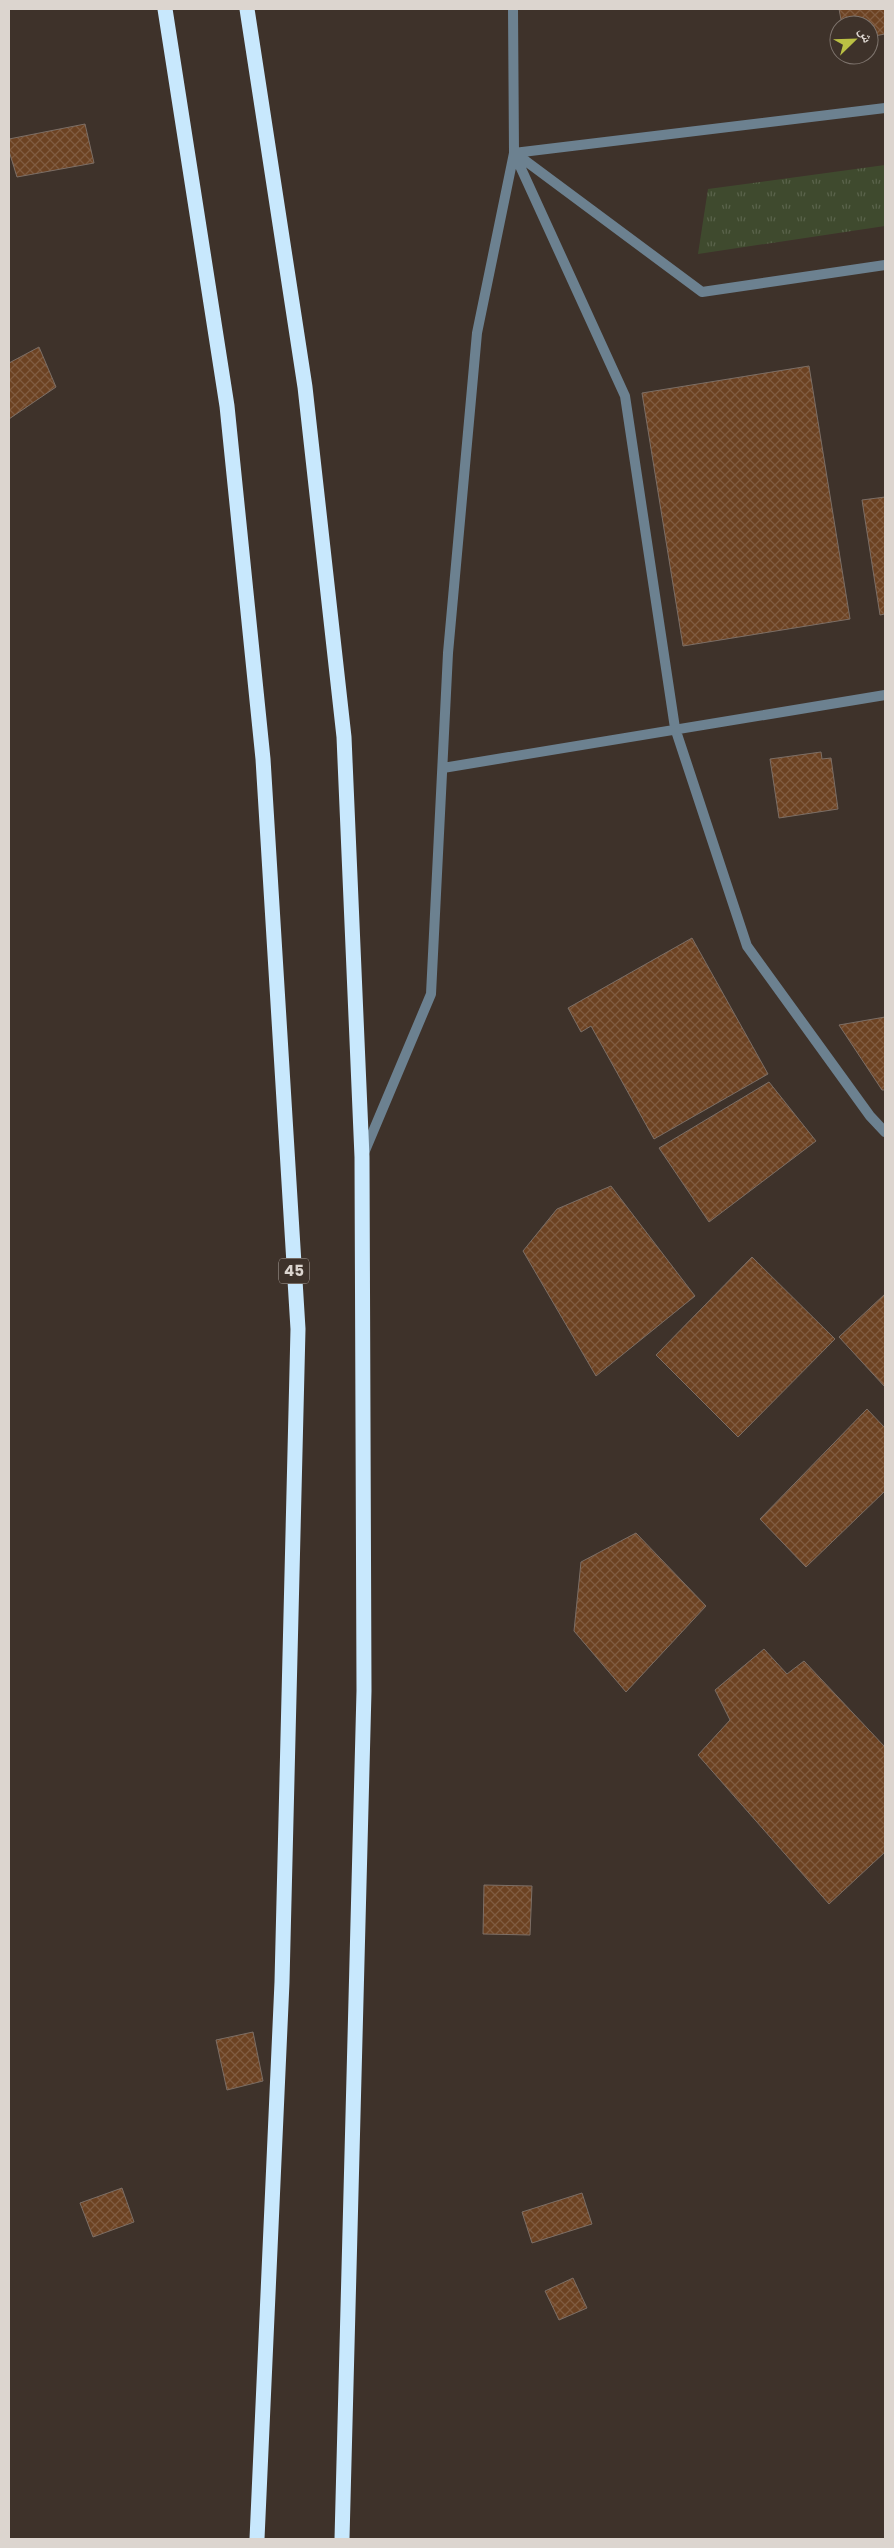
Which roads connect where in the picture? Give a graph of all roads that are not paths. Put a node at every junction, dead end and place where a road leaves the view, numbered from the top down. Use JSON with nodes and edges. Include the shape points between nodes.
{"nodes":[{"id":1,"x":165,"y":9,"type":"edge"},
{"id":2,"x":247,"y":9,"type":"edge"},
{"id":3,"x":513,"y":9,"type":"edge"},
{"id":4,"x":885,"y":108,"type":"edge"},
{"id":5,"x":514,"y":152,"type":"junction"},
{"id":6,"x":885,"y":265,"type":"edge"},
{"id":7,"x":885,"y":695,"type":"edge"},
{"id":8,"x":675,"y":728,"type":"junction"},
{"id":9,"x":443,"y":768,"type":"junction"},
{"id":10,"x":885,"y":1132,"type":"edge"},
{"id":11,"x":362,"y":1156,"type":"junction"},
{"id":12,"x":258,"y":2539,"type":"edge"},
{"id":13,"x":342,"y":2539,"type":"edge"}],
"edges":[{"from":1,"to":12,"type":"highway","number":"45","via":[[227,406],[263,759],[298,1329],[282,1982]]},
{"from":2,"to":11,"type":"highway","via":[[305,387],[344,737]]},
{"from":3,"to":5,"type":"street"},
{"from":4,"to":5,"type":"street"},
{"from":5,"to":6,"type":"street","via":[[702,292]]},
{"from":5,"to":8,"type":"street","via":[[625,396]]},
{"from":5,"to":9,"type":"street","via":[[477,334],[448,654]]},
{"from":7,"to":8,"type":"street"},
{"from":8,"to":9,"type":"street"},
{"from":8,"to":10,"type":"street","via":[[747,946],[870,1116]]},
{"from":9,"to":11,"type":"street","via":[[431,994]]},
{"from":11,"to":13,"type":"highway","via":[[364,1691]]}]}
